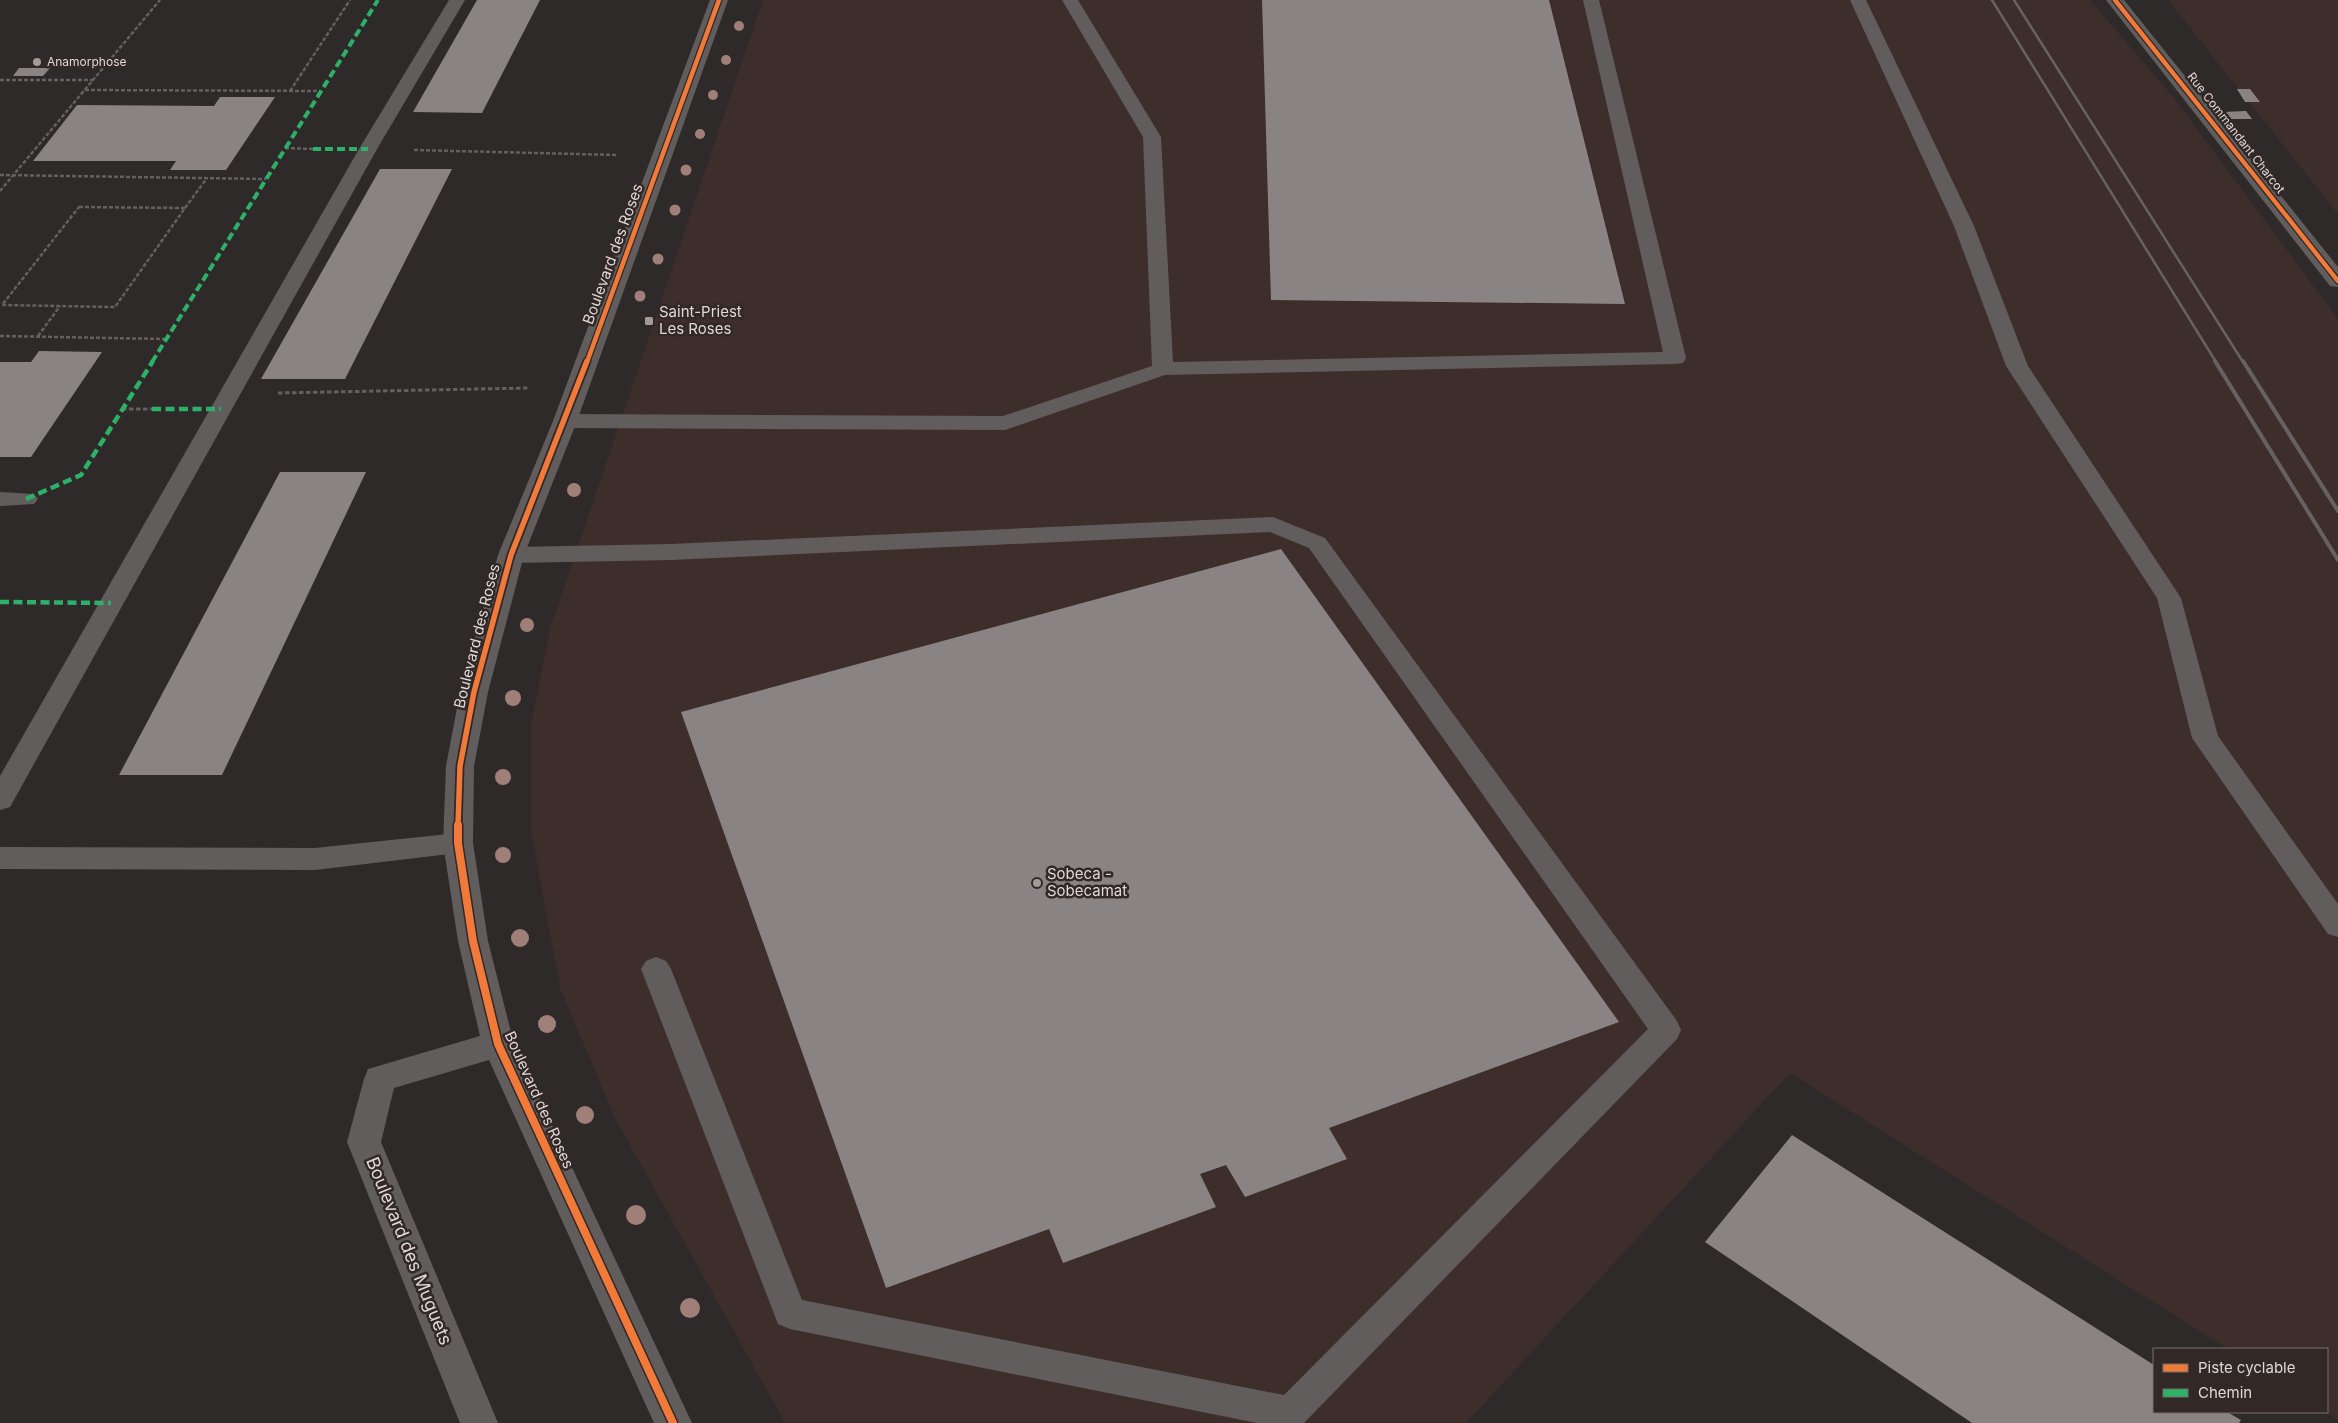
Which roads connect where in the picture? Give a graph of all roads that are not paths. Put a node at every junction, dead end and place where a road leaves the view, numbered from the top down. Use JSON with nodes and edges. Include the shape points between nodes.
{"nodes":[{"id":1,"x":457,"y":0,"type":"edge"},
{"id":2,"x":719,"y":0,"type":"edge"},
{"id":3,"x":1070,"y":0,"type":"edge"},
{"id":4,"x":1591,"y":0,"type":"edge"},
{"id":5,"x":1858,"y":0,"type":"edge"},
{"id":6,"x":2115,"y":0,"type":"edge"},
{"id":7,"x":2338,"y":281,"type":"edge"},
{"id":8,"x":1163,"y":369,"type":"junction"},
{"id":9,"x":565,"y":422,"type":"junction"},
{"id":10,"x":0,"y":499,"type":"edge"},
{"id":11,"x":26,"y":499,"type":"dead end"},
{"id":12,"x":511,"y":555,"type":"junction"},
{"id":13,"x":0,"y":800,"type":"edge"},
{"id":14,"x":458,"y":843,"type":"junction"},
{"id":15,"x":0,"y":858,"type":"edge"},
{"id":16,"x":2338,"y":926,"type":"edge"},
{"id":17,"x":656,"y":969,"type":"dead end"},
{"id":18,"x":498,"y":1044,"type":"junction"},
{"id":19,"x":1283,"y":1418,"type":"edge"},
{"id":20,"x":479,"y":1423,"type":"edge"},
{"id":21,"x":673,"y":1423,"type":"edge"}],
"edges":[{"from":1,"to":13,"type":"lane","via":[[368,149]]},
{"from":2,"to":9,"type":"street","name":"Boulevard des Roses"},
{"from":3,"to":8,"type":"lane","via":[[1152,137]]},
{"from":4,"to":8,"type":"lane","via":[[1675,358]]},
{"from":5,"to":16,"type":"lane","via":[[1964,226],[2017,366],[2169,598],[2205,738]]},
{"from":6,"to":7,"type":"street","name":"Rue Commandant Charcot"},
{"from":8,"to":9,"type":"lane","via":[[1005,423]]},
{"from":9,"to":12,"type":"street","name":"Boulevard des Roses"},
{"from":10,"to":11,"type":"lane"},
{"from":12,"to":14,"type":"street","name":"Boulevard des Roses","via":[[474,692],[460,766]]},
{"from":12,"to":19,"type":"lane","via":[[672,552],[1273,524],[1317,543],[1666,1030]]},
{"from":14,"to":15,"type":"lane","via":[[315,859]]},
{"from":14,"to":18,"type":"street","name":"Boulevard des Roses","via":[[473,941]]},
{"from":17,"to":19,"type":"lane","via":[[790,1313]]},
{"from":18,"to":20,"type":"street","name":"Boulevard des Muguets","via":[[380,1079],[364,1142]]},
{"from":18,"to":21,"type":"street","name":"Boulevard des Roses"}]}
